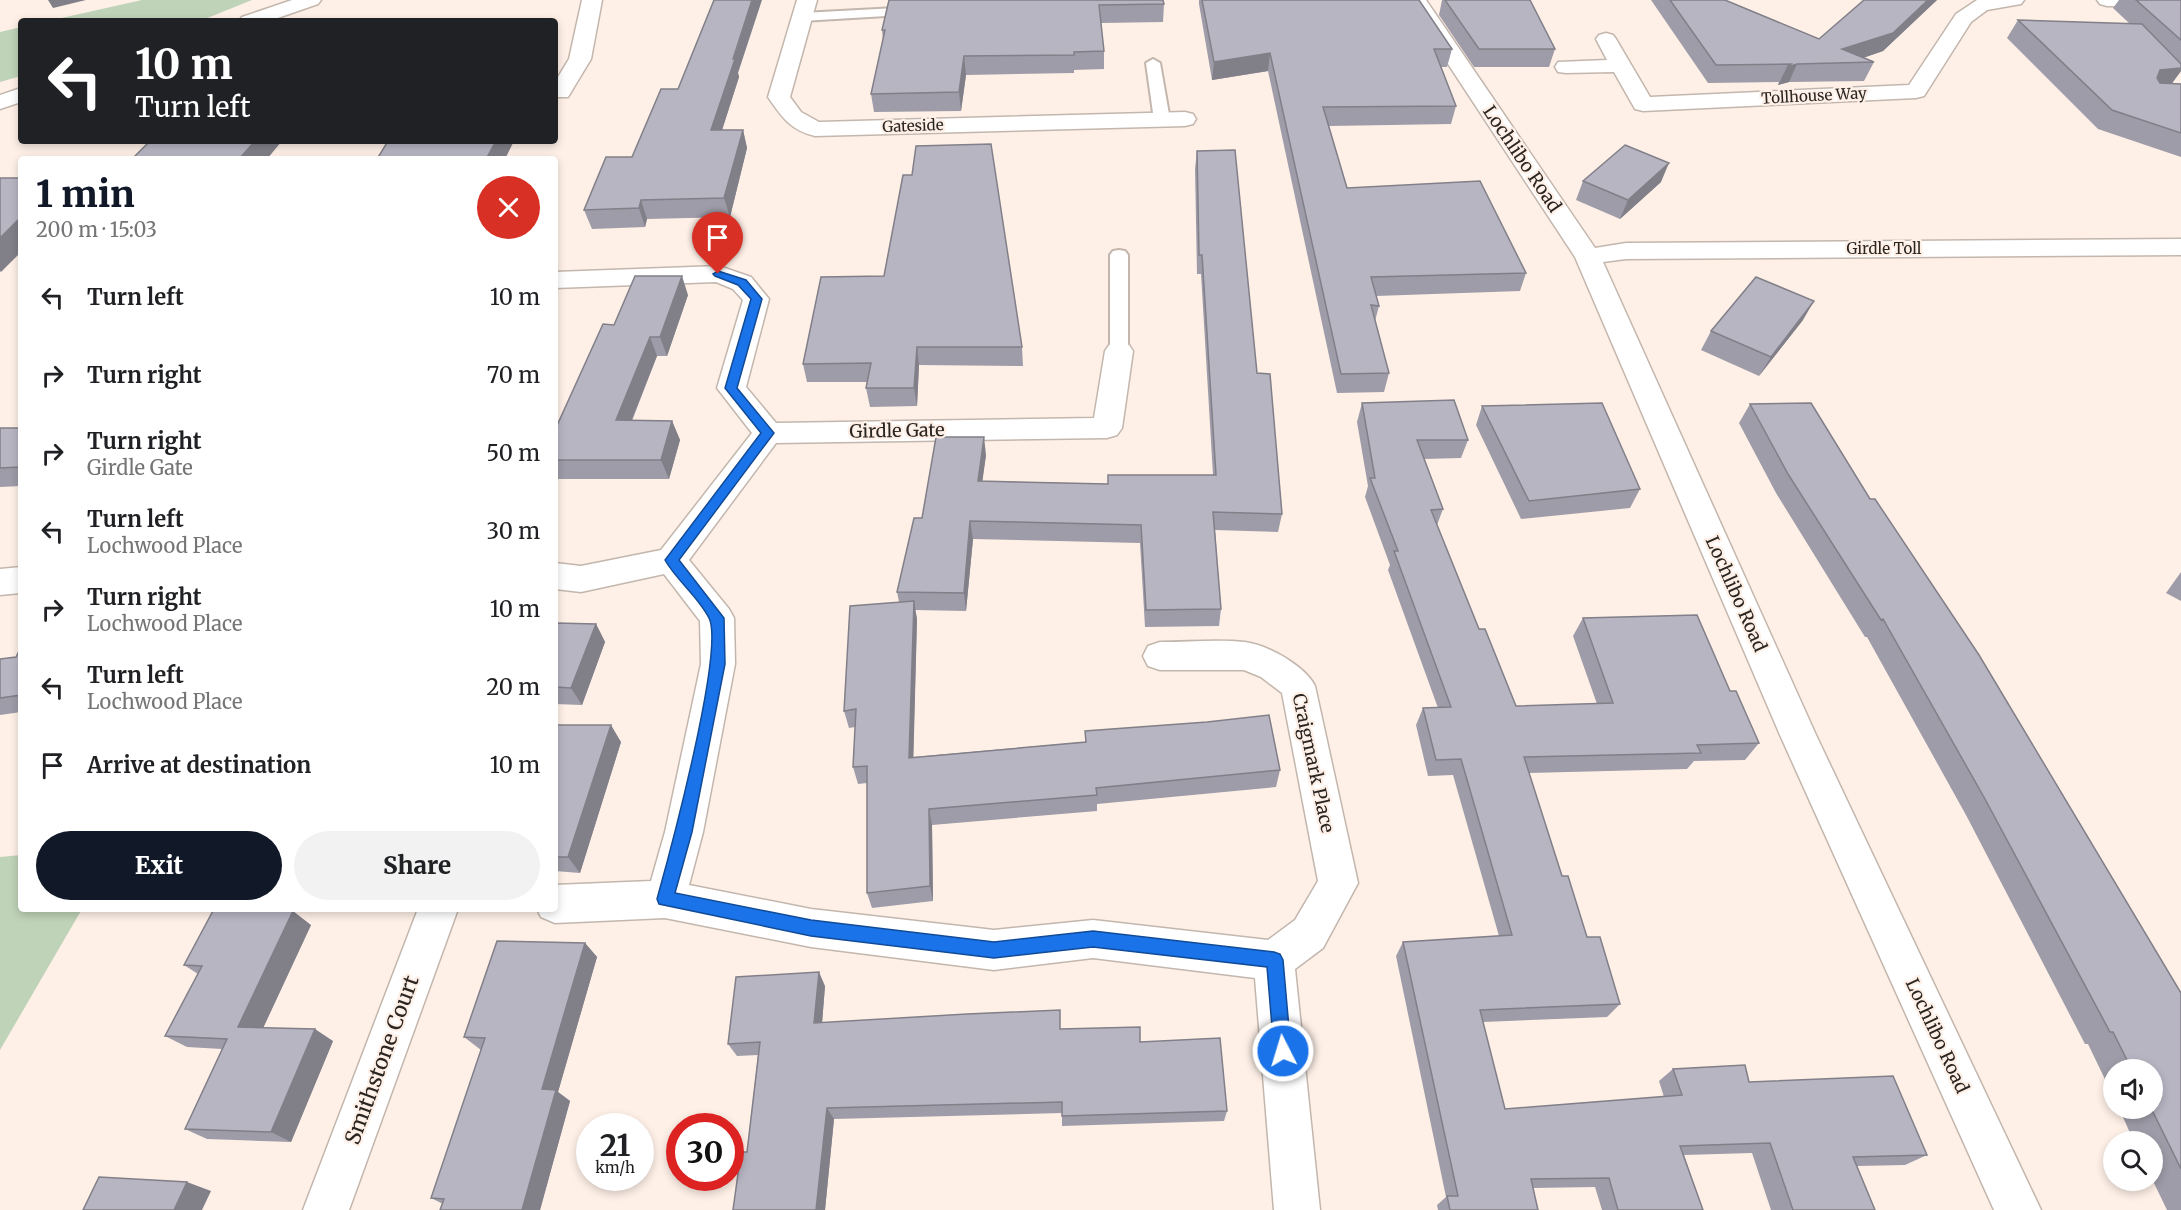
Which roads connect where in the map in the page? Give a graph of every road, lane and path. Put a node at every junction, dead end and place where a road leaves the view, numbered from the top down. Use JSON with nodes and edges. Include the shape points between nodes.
{"nodes":[{"id":1,"x":310,"y":0,"type":"edge"},
{"id":2,"x":592,"y":0,"type":"edge"},
{"id":3,"x":1416,"y":0,"type":"edge"},
{"id":4,"x":2014,"y":0,"type":"edge"},
{"id":5,"x":2107,"y":0,"type":"edge"},
{"id":6,"x":2181,"y":1,"type":"edge"},
{"id":7,"x":805,"y":8,"type":"edge"},
{"id":8,"x":924,"y":11,"type":"edge"},
{"id":9,"x":258,"y":18,"type":"edge"},
{"id":10,"x":1606,"y":39,"type":"dead end"},
{"id":11,"x":1153,"y":63,"type":"dead end"},
{"id":12,"x":1621,"y":66,"type":"junction"},
{"id":13,"x":1566,"y":67,"type":"dead end"},
{"id":14,"x":560,"y":92,"type":"dead end"},
{"id":15,"x":18,"y":96,"type":"edge"},
{"id":16,"x":0,"y":102,"type":"edge"},
{"id":17,"x":1643,"y":104,"type":"junction"},
{"id":18,"x":1185,"y":119,"type":"dead end"},
{"id":19,"x":1162,"y":120,"type":"junction"},
{"id":20,"x":1657,"y":128,"type":"dead end"},
{"id":21,"x":2181,"y":247,"type":"edge"},
{"id":22,"x":1119,"y":255,"type":"dead end"},
{"id":23,"x":1588,"y":257,"type":"junction"},
{"id":24,"x":558,"y":280,"type":"edge"},
{"id":25,"x":1119,"y":351,"type":"joint"},
{"id":26,"x":768,"y":433,"type":"junction"},
{"id":27,"x":671,"y":560,"type":"junction"},
{"id":28,"x":558,"y":576,"type":"edge"},
{"id":29,"x":18,"y":580,"type":"edge"},
{"id":30,"x":0,"y":582,"type":"edge"},
{"id":31,"x":1160,"y":656,"type":"dead end"},
{"id":32,"x":665,"y":899,"type":"junction"},
{"id":33,"x":558,"y":904,"type":"edge"},
{"id":34,"x":438,"y":912,"type":"edge"},
{"id":35,"x":1274,"y":960,"type":"junction"},
{"id":36,"x":326,"y":1210,"type":"edge"},
{"id":37,"x":1297,"y":1210,"type":"edge"},
{"id":38,"x":2018,"y":1210,"type":"edge"}],
"edges":[{"from":1,"to":9,"type":"street"},
{"from":2,"to":14,"type":"street","via":[[580,59]]},
{"from":3,"to":23,"type":"street","name":"Lochlibo Road"},
{"from":4,"to":17,"type":"street","name":"Tollhouse Way","via":[[1981,5],[1963,18],[1916,91]]},
{"from":5,"to":6,"type":"street"},
{"from":7,"to":8,"type":"lane"},
{"from":7,"to":19,"type":"street","name":"Gateside","via":[[779,96],[793,117],[815,129]]},
{"from":10,"to":12,"type":"street"},
{"from":11,"to":19,"type":"lane"},
{"from":12,"to":13,"type":"street"},
{"from":12,"to":17,"type":"street"},
{"from":15,"to":16,"type":"street"},
{"from":17,"to":20,"type":"street"},
{"from":18,"to":19,"type":"street","name":"Gateside"},
{"from":21,"to":23,"type":"street","name":"Girdle Toll","via":[[1626,251]]},
{"from":22,"to":25,"type":"lane"},
{"from":23,"to":38,"type":"street","name":"Lochlibo Road","via":[[1798,735]]},
{"from":24,"to":26,"type":"street","via":[[718,274],[742,283],[756,299],[731,388]]},
{"from":25,"to":26,"type":"street","name":"Girdle Gate","via":[[1107,428]]},
{"from":26,"to":27,"type":"street"},
{"from":27,"to":28,"type":"street","via":[[581,579]]},
{"from":27,"to":32,"type":"street","via":[[717,618],[718,664],[684,832]]},
{"from":29,"to":30,"type":"street"},
{"from":31,"to":35,"type":"street","name":"Craigmark Place","via":[[1247,656],[1273,667],[1298,686],[1338,883],[1309,934]]},
{"from":32,"to":33,"type":"street"},
{"from":32,"to":35,"type":"street","via":[[811,928],[994,950],[1093,939]]},
{"from":34,"to":36,"type":"street","name":"Smithstone Court"},
{"from":35,"to":37,"type":"street"}]}
